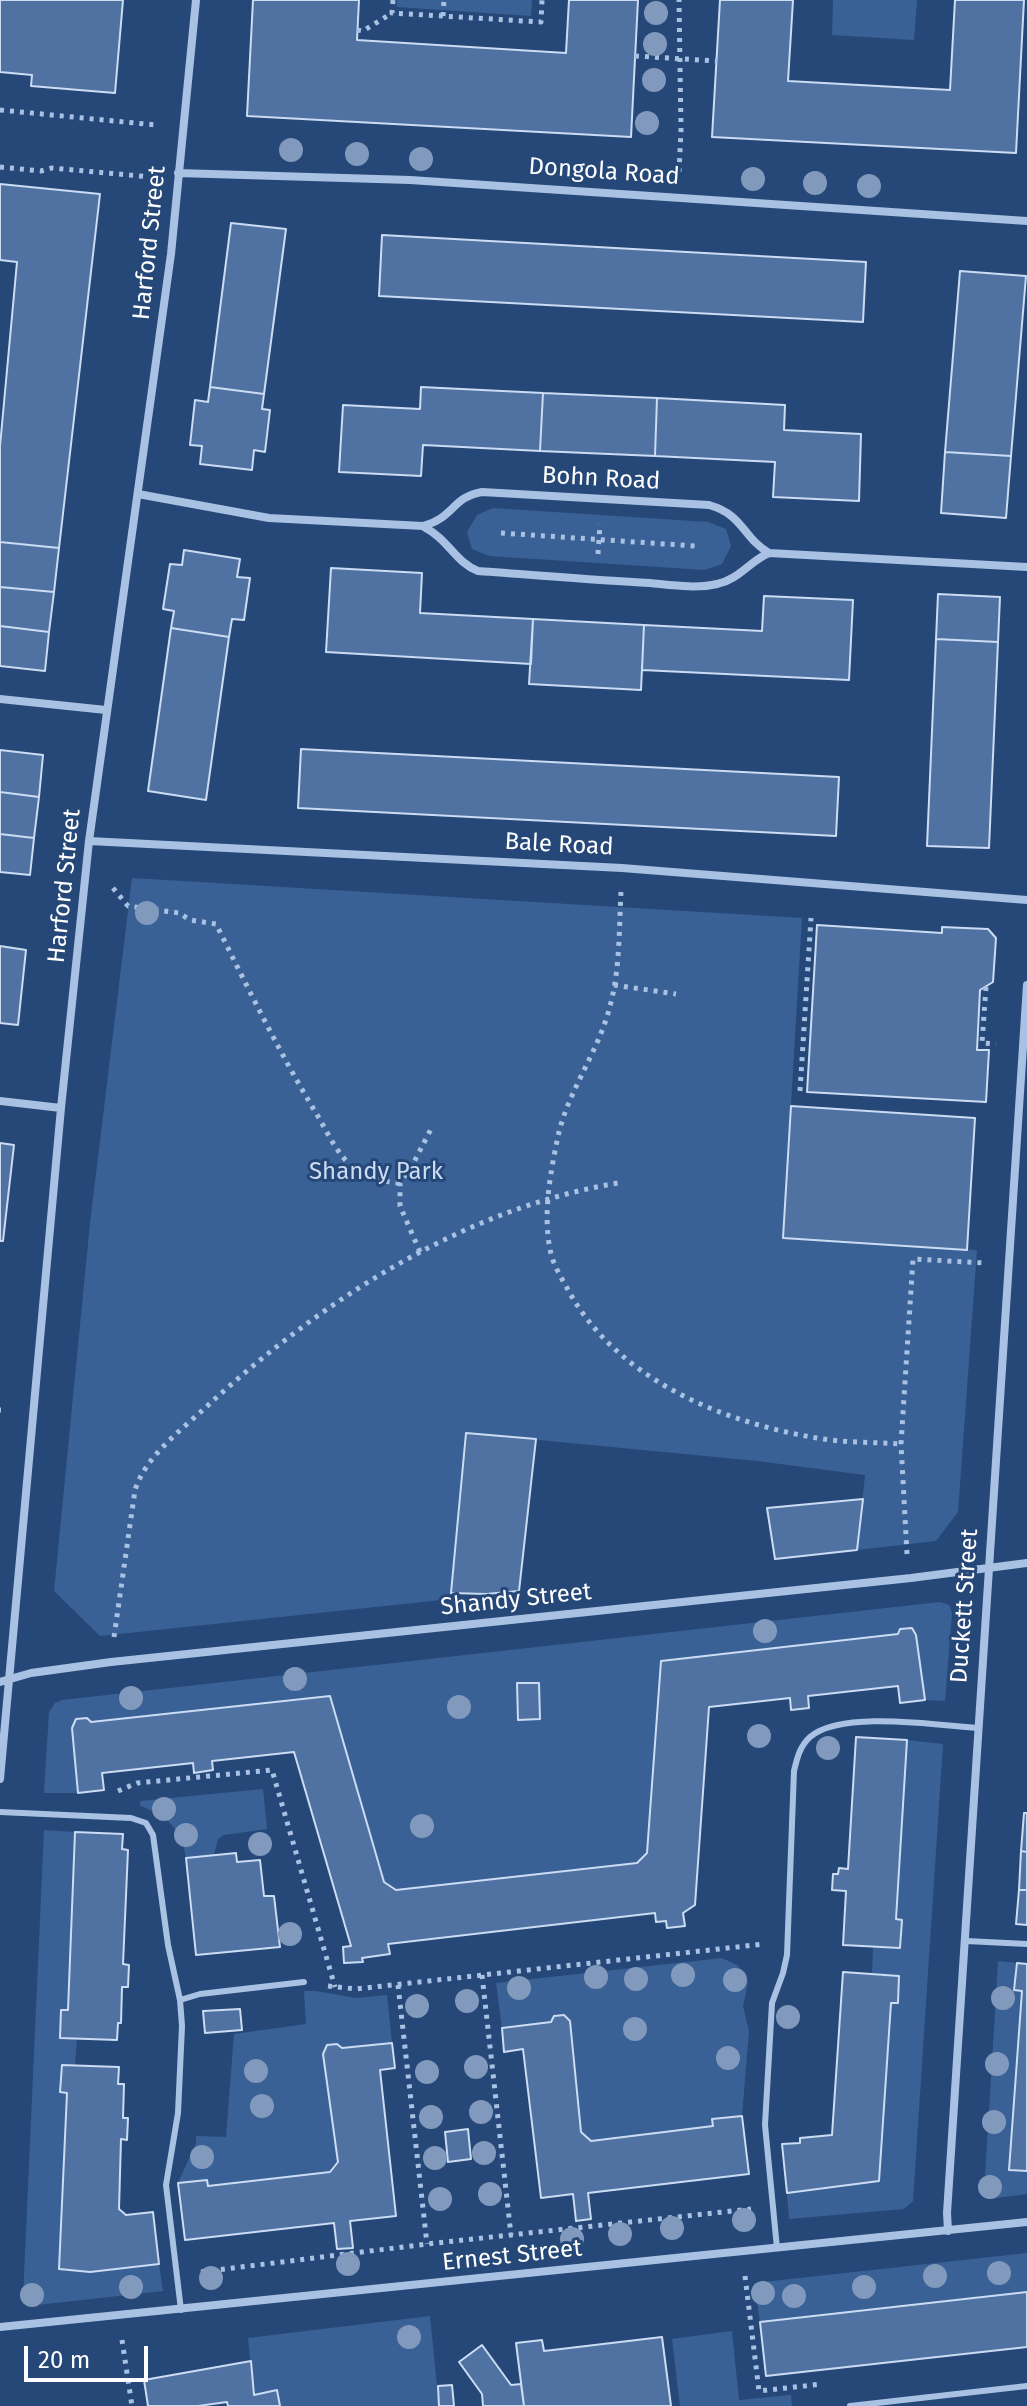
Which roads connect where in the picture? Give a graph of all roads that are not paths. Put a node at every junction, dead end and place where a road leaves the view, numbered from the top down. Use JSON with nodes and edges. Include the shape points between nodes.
{"nodes":[{"id":1,"x":196,"y":0,"type":"edge"},
{"id":2,"x":178,"y":173,"type":"junction"},
{"id":3,"x":1027,"y":221,"type":"edge"},
{"id":4,"x":138,"y":494,"type":"junction"},
{"id":5,"x":423,"y":526,"type":"junction"},
{"id":6,"x":769,"y":553,"type":"junction"},
{"id":7,"x":1027,"y":567,"type":"edge"},
{"id":8,"x":0,"y":699,"type":"edge"},
{"id":9,"x":106,"y":710,"type":"junction"},
{"id":10,"x":89,"y":841,"type":"junction"},
{"id":11,"x":1027,"y":900,"type":"edge"},
{"id":12,"x":1027,"y":985,"type":"edge"},
{"id":13,"x":1026,"y":1017,"type":"edge"},
{"id":14,"x":0,"y":1101,"type":"edge"},
{"id":15,"x":61,"y":1108,"type":"junction"},
{"id":16,"x":1027,"y":1563,"type":"edge"},
{"id":17,"x":988,"y":1566,"type":"junction"},
{"id":18,"x":4,"y":1680,"type":"edge"},
{"id":19,"x":978,"y":1728,"type":"junction"},
{"id":20,"x":0,"y":1779,"type":"edge"},
{"id":21,"x":0,"y":1812,"type":"edge"},
{"id":22,"x":966,"y":1941,"type":"junction"},
{"id":23,"x":1027,"y":1944,"type":"edge"},
{"id":24,"x":304,"y":1982,"type":"road end"},
{"id":25,"x":180,"y":2000,"type":"junction"},
{"id":26,"x":1027,"y":2222,"type":"edge"},
{"id":27,"x":948,"y":2231,"type":"junction"},
{"id":28,"x":777,"y":2248,"type":"junction"},
{"id":29,"x":181,"y":2310,"type":"junction"},
{"id":30,"x":0,"y":2327,"type":"edge"},
{"id":31,"x":1027,"y":2386,"type":"edge"},
{"id":32,"x":850,"y":2406,"type":"edge"}],
"edges":[{"from":1,"to":2,"type":"street","name":"Harford Street"},
{"from":2,"to":3,"type":"street","name":"Dongola Road","via":[[410,180]]},
{"from":2,"to":4,"type":"street","name":"Harford Street"},
{"from":4,"to":5,"type":"street","via":[[269,518]]},
{"from":4,"to":9,"type":"street","name":"Harford Street"},
{"from":5,"to":6,"type":"street","via":[[443,538],[466,567],[478,571],[705,586],[734,578]]},
{"from":5,"to":6,"type":"street","name":"Bohn Road","via":[[443,519],[469,494],[482,492],[709,505],[739,521]]},
{"from":6,"to":7,"type":"street"},
{"from":8,"to":9,"type":"street"},
{"from":9,"to":10,"type":"street","name":"Harford Street"},
{"from":10,"to":11,"type":"street","name":"Bale Road","via":[[622,868]]},
{"from":10,"to":15,"type":"street","name":"Harford Street"},
{"from":12,"to":13,"type":"street","name":"Duckett Street"},
{"from":13,"to":17,"type":"street","name":"Duckett Street"},
{"from":14,"to":15,"type":"street"},
{"from":15,"to":18,"type":"street","name":"Harford Street"},
{"from":16,"to":17,"type":"street","name":"Shandy Street"},
{"from":17,"to":18,"type":"street","name":"Shandy Street","via":[[111,1662]]},
{"from":17,"to":19,"type":"street","name":"Duckett Street"},
{"from":18,"to":20,"type":"street","name":"Harford Street"},
{"from":19,"to":22,"type":"street","name":"Duckett Street"},
{"from":19,"to":28,"type":"lane","via":[[855,1722],[822,1729],[798,1753],[788,1942],[772,2003],[765,2117]]},
{"from":21,"to":25,"type":"lane","via":[[131,1818],[151,1828]]},
{"from":22,"to":23,"type":"lane"},
{"from":22,"to":27,"type":"street","name":"Duckett Street"},
{"from":24,"to":25,"type":"lane"},
{"from":25,"to":29,"type":"lane","via":[[181,2085],[166,2185]]},
{"from":26,"to":27,"type":"street","name":"Ernest Street"},
{"from":27,"to":28,"type":"street","name":"Ernest Street"},
{"from":28,"to":29,"type":"street","name":"Ernest Street"},
{"from":29,"to":30,"type":"street","name":"Ernest Street"},
{"from":31,"to":32,"type":"lane"}]}
